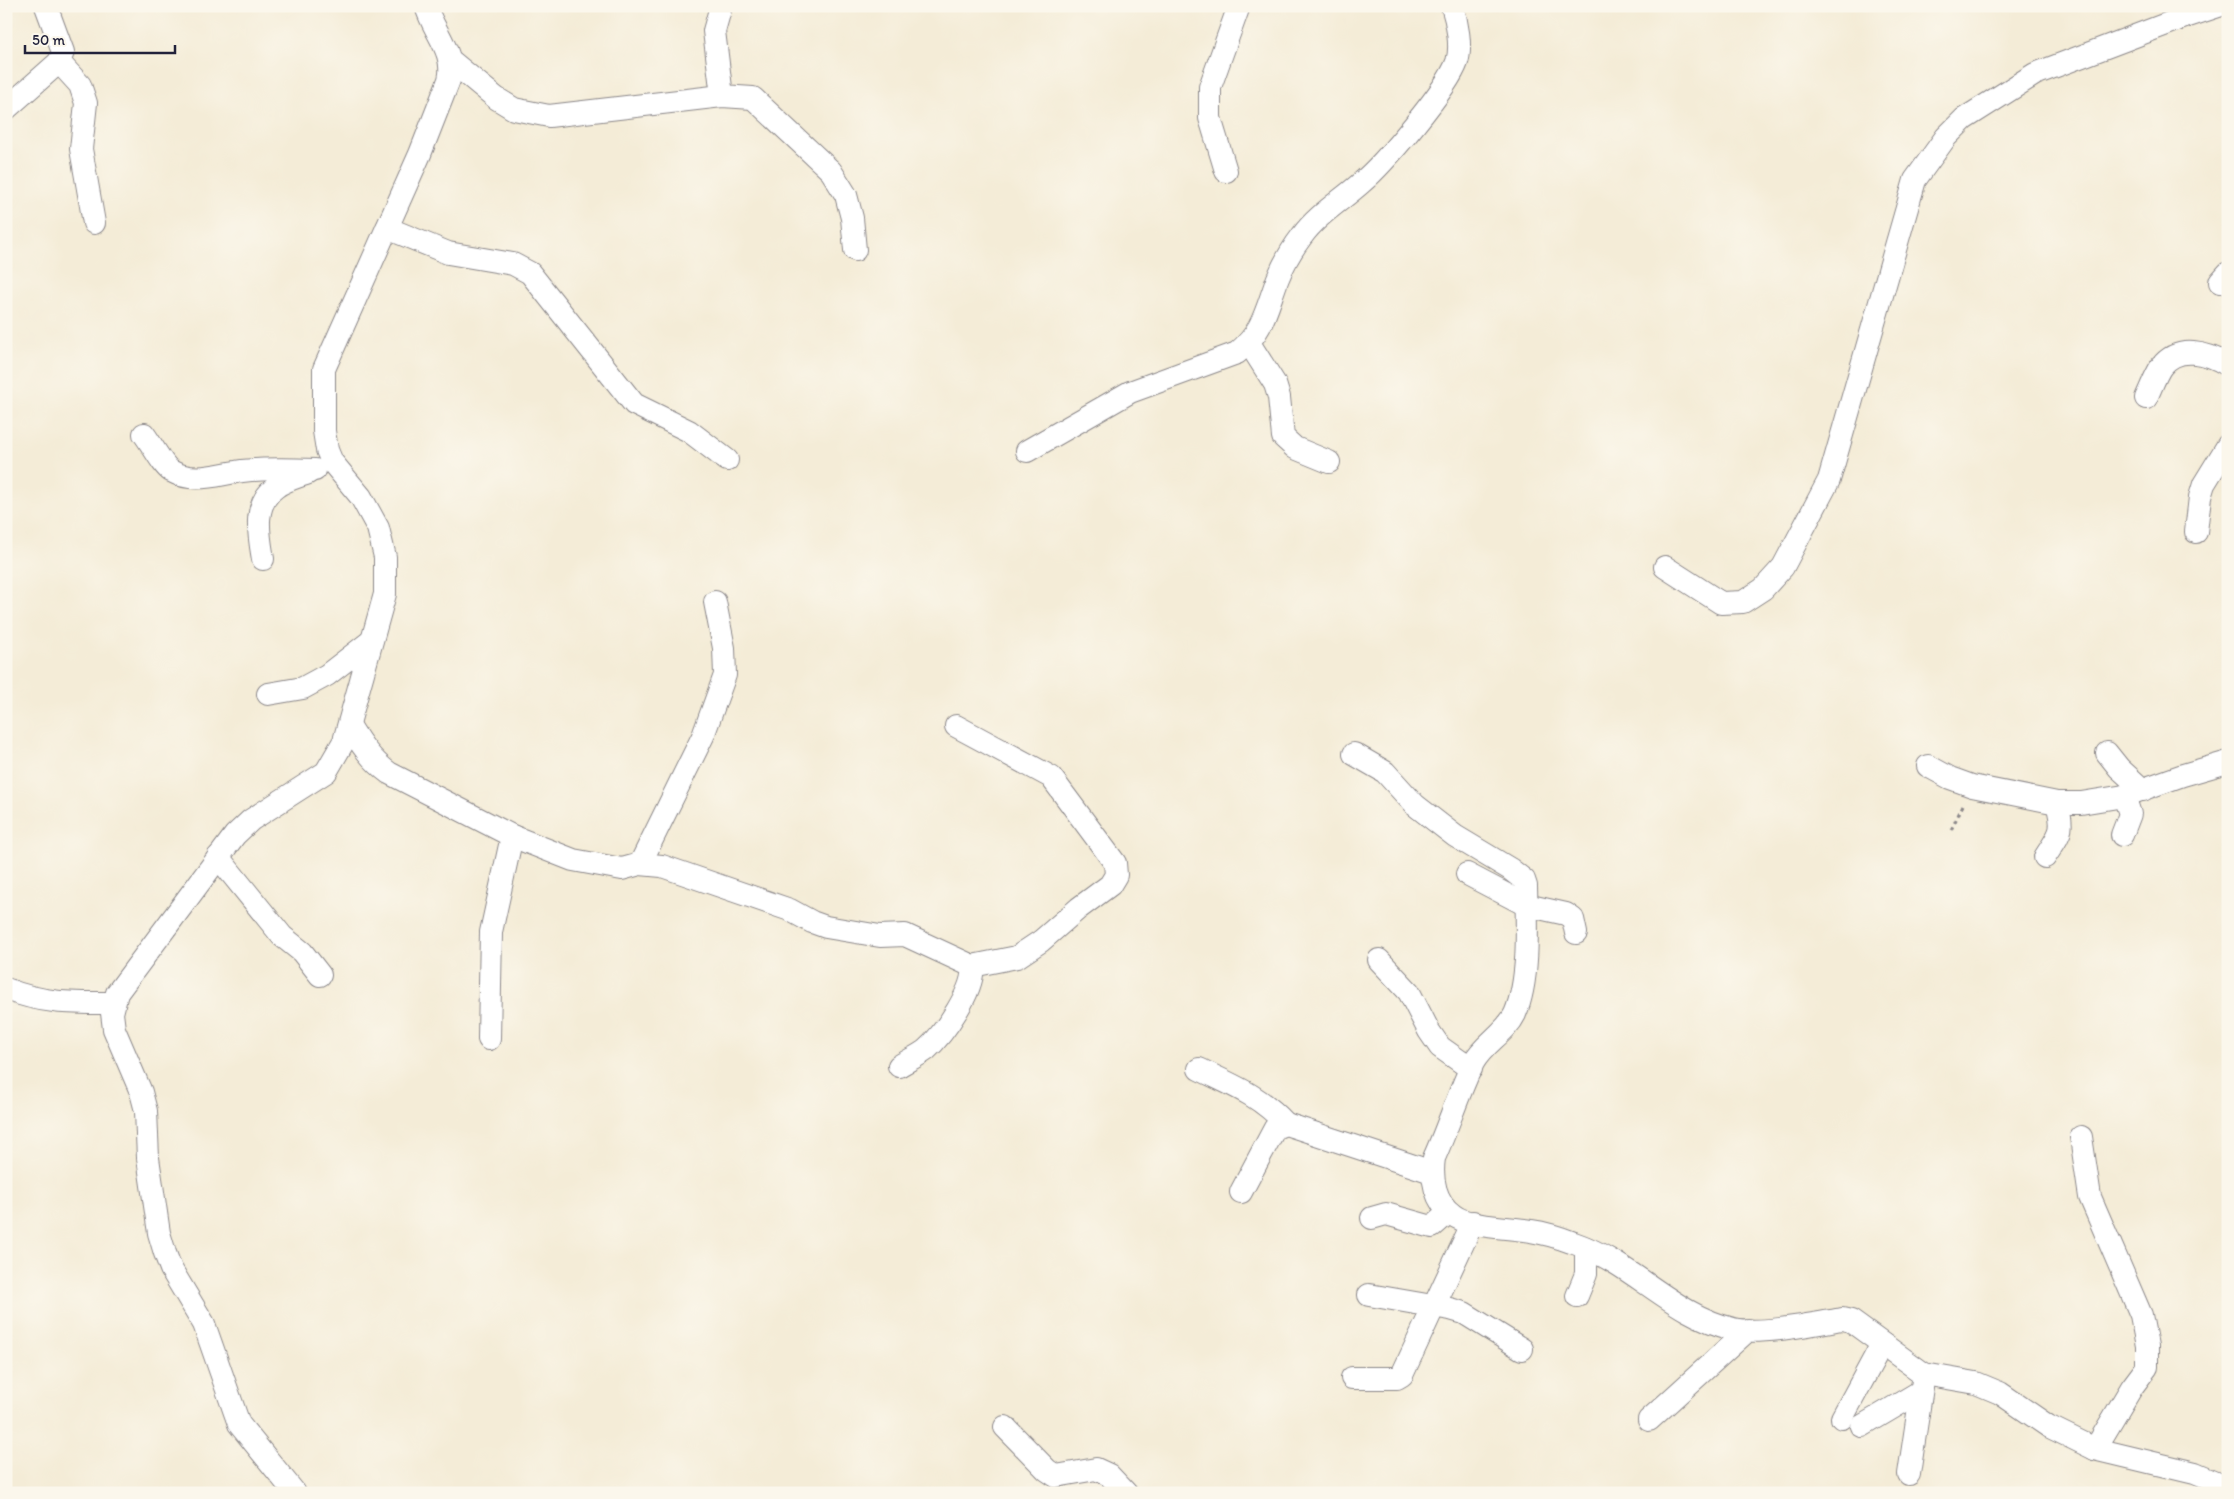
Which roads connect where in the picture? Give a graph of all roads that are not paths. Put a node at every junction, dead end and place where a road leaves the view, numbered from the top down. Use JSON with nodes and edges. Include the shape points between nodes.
{"nodes":[{"id":1,"x":46,"y":6,"type":"edge"},
{"id":2,"x":426,"y":6,"type":"edge"},
{"id":3,"x":721,"y":6,"type":"edge"},
{"id":4,"x":1239,"y":6,"type":"edge"},
{"id":5,"x":1452,"y":6,"type":"edge"},
{"id":6,"x":2218,"y":6,"type":"edge"},
{"id":7,"x":450,"y":60,"type":"junction"},
{"id":8,"x":59,"y":62,"type":"junction"},
{"id":9,"x":722,"y":96,"type":"junction"},
{"id":10,"x":6,"y":109,"type":"edge"},
{"id":11,"x":1226,"y":171,"type":"dead end"},
{"id":12,"x":94,"y":223,"type":"dead end"},
{"id":13,"x":387,"y":228,"type":"junction"},
{"id":14,"x":855,"y":250,"type":"dead end"},
{"id":15,"x":1249,"y":343,"type":"junction"},
{"id":16,"x":2228,"y":365,"type":"edge"},
{"id":17,"x":2146,"y":398,"type":"dead end"},
{"id":18,"x":144,"y":434,"type":"dead end"},
{"id":19,"x":2228,"y":445,"type":"edge"},
{"id":20,"x":1027,"y":451,"type":"dead end"},
{"id":21,"x":727,"y":460,"type":"dead end"},
{"id":22,"x":1329,"y":462,"type":"dead end"},
{"id":23,"x":323,"y":466,"type":"junction"},
{"id":24,"x":2196,"y":532,"type":"dead end"},
{"id":25,"x":262,"y":559,"type":"dead end"},
{"id":26,"x":1665,"y":567,"type":"dead end"},
{"id":27,"x":715,"y":602,"type":"dead end"},
{"id":28,"x":371,"y":641,"type":"junction"},
{"id":29,"x":268,"y":694,"type":"dead end"},
{"id":30,"x":349,"y":725,"type":"junction"},
{"id":31,"x":956,"y":726,"type":"dead end"},
{"id":32,"x":2107,"y":753,"type":"dead end"},
{"id":33,"x":1354,"y":754,"type":"dead end"},
{"id":34,"x":2228,"y":762,"type":"edge"},
{"id":35,"x":1928,"y":766,"type":"dead end"},
{"id":36,"x":2133,"y":793,"type":"junction"},
{"id":37,"x":2057,"y":803,"type":"junction"},
{"id":38,"x":2122,"y":835,"type":"dead end"},
{"id":39,"x":512,"y":836,"type":"junction"},
{"id":40,"x":218,"y":857,"type":"junction"},
{"id":41,"x":2045,"y":857,"type":"dead end"},
{"id":42,"x":640,"y":864,"type":"junction"},
{"id":43,"x":1467,"y":874,"type":"dead end"},
{"id":44,"x":1526,"y":905,"type":"junction"},
{"id":45,"x":1576,"y":933,"type":"dead end"},
{"id":46,"x":1379,"y":960,"type":"dead end"},
{"id":47,"x":972,"y":966,"type":"junction"},
{"id":48,"x":320,"y":975,"type":"dead end"},
{"id":49,"x":6,"y":989,"type":"edge"},
{"id":50,"x":113,"y":1003,"type":"junction"},
{"id":51,"x":489,"y":1039,"type":"dead end"},
{"id":52,"x":899,"y":1066,"type":"dead end"},
{"id":53,"x":1199,"y":1069,"type":"dead end"},
{"id":54,"x":1471,"y":1069,"type":"junction"},
{"id":55,"x":1286,"y":1124,"type":"junction"},
{"id":56,"x":2081,"y":1137,"type":"dead end"},
{"id":57,"x":1432,"y":1172,"type":"junction"},
{"id":58,"x":1241,"y":1192,"type":"dead end"},
{"id":59,"x":1450,"y":1212,"type":"junction"},
{"id":60,"x":1372,"y":1218,"type":"dead end"},
{"id":61,"x":1473,"y":1222,"type":"junction"},
{"id":62,"x":1586,"y":1248,"type":"junction"},
{"id":63,"x":1369,"y":1295,"type":"dead end"},
{"id":64,"x":1577,"y":1296,"type":"dead end"},
{"id":65,"x":1433,"y":1307,"type":"junction"},
{"id":66,"x":1748,"y":1330,"type":"junction"},
{"id":67,"x":1882,"y":1344,"type":"junction"},
{"id":68,"x":1522,"y":1349,"type":"dead end"},
{"id":69,"x":1352,"y":1378,"type":"dead end"},
{"id":70,"x":1923,"y":1383,"type":"junction"},
{"id":71,"x":1649,"y":1420,"type":"dead end"},
{"id":72,"x":1005,"y":1428,"type":"dead end"},
{"id":73,"x":2096,"y":1449,"type":"junction"},
{"id":74,"x":1909,"y":1474,"type":"dead end"},
{"id":75,"x":2228,"y":1487,"type":"edge"},
{"id":76,"x":295,"y":1493,"type":"edge"},
{"id":77,"x":1126,"y":1493,"type":"edge"}],
"edges":[{"from":1,"to":8,"type":"street","via":[[63,52]]},
{"from":2,"to":7,"type":"street","via":[[430,22]]},
{"from":3,"to":9,"type":"street","via":[[714,31]]},
{"from":4,"to":11,"type":"street","via":[[1210,87],[1210,118]]},
{"from":5,"to":15,"type":"street","via":[[1459,50],[1458,62],[1449,77],[1393,151],[1364,182],[1303,233],[1288,255],[1260,329]]},
{"from":6,"to":26,"type":"street","via":[[2035,74],[1964,119],[1946,137],[1915,180],[1829,480],[1783,567],[1763,589],[1743,602],[1721,603]]},
{"from":7,"to":9,"type":"street","via":[[514,109],[549,116]]},
{"from":7,"to":13,"type":"street","via":[[449,80]]},
{"from":8,"to":10,"type":"street"},
{"from":8,"to":12,"type":"street","via":[[80,85],[86,103],[81,148]]},
{"from":9,"to":14,"type":"street","via":[[753,98],[831,171],[846,195]]},
{"from":13,"to":21,"type":"street","via":[[448,254],[513,264],[530,272],[634,404],[689,431]]},
{"from":13,"to":23,"type":"street","via":[[324,369],[327,450]]},
{"from":15,"to":20,"type":"street","via":[[1237,353],[1130,392]]},
{"from":15,"to":22,"type":"street","via":[[1275,384],[1283,437],[1295,448]]},
{"from":16,"to":17,"type":"street","via":[[2208,354],[2180,354],[2162,366]]},
{"from":18,"to":23,"type":"street","via":[[169,470],[185,477],[207,478],[241,471]]},
{"from":19,"to":24,"type":"street","via":[[2204,484]]},
{"from":23,"to":25,"type":"street","via":[[277,486],[266,496],[260,511]]},
{"from":23,"to":28,"type":"street","via":[[361,497],[378,528],[385,557],[385,594]]},
{"from":27,"to":42,"type":"street","via":[[724,648],[725,675],[703,736]]},
{"from":28,"to":29,"type":"street","via":[[327,675],[303,688]]},
{"from":28,"to":30,"type":"street"},
{"from":30,"to":39,"type":"street","via":[[377,765]]},
{"from":30,"to":40,"type":"street","via":[[326,772],[251,820]]},
{"from":31,"to":47,"type":"street","via":[[1051,777],[1115,863],[1116,874],[1110,885],[1017,957]]},
{"from":32,"to":36,"type":"street"},
{"from":33,"to":44,"type":"street","via":[[1385,772],[1415,805],[1455,836],[1510,868],[1524,880]]},
{"from":34,"to":36,"type":"street"},
{"from":35,"to":37,"type":"street","via":[[1972,786]]},
{"from":36,"to":37,"type":"street","via":[[2081,803]]},
{"from":36,"to":38,"type":"street"},
{"from":37,"to":41,"type":"street","via":[[2061,828]]},
{"from":39,"to":42,"type":"street","via":[[573,860],[622,869]]},
{"from":39,"to":51,"type":"street","via":[[491,932]]},
{"from":40,"to":48,"type":"street","via":[[282,936],[302,952]]},
{"from":40,"to":50,"type":"street","via":[[117,992]]},
{"from":42,"to":47,"type":"street","via":[[662,866],[790,910],[826,927],[880,936],[905,935]]},
{"from":43,"to":44,"type":"street"},
{"from":44,"to":45,"type":"street","via":[[1566,914],[1572,919]]},
{"from":44,"to":54,"type":"street","via":[[1524,973],[1514,1015],[1478,1056]]},
{"from":46,"to":54,"type":"street","via":[[1409,992],[1428,1032],[1440,1047]]},
{"from":47,"to":52,"type":"street","via":[[970,985],[950,1022],[926,1049]]},
{"from":49,"to":50,"type":"street","via":[[31,999],[53,1002]]},
{"from":50,"to":76,"type":"street","via":[[114,1029],[146,1111],[148,1158],[165,1253],[204,1324],[239,1424]]},
{"from":53,"to":55,"type":"street","via":[[1248,1092]]},
{"from":54,"to":57,"type":"street","via":[[1434,1158]]},
{"from":55,"to":57,"type":"street"},
{"from":55,"to":58,"type":"street","via":[[1275,1128]]},
{"from":56,"to":73,"type":"street","via":[[2090,1197],[2141,1315],[2148,1346],[2147,1367]]},
{"from":57,"to":59,"type":"street","via":[[1437,1197],[1443,1208]]},
{"from":59,"to":60,"type":"street","via":[[1432,1228],[1386,1214]]},
{"from":59,"to":61,"type":"street","via":[[1455,1217]]},
{"from":61,"to":62,"type":"street","via":[[1533,1231]]},
{"from":61,"to":65,"type":"street"},
{"from":62,"to":64,"type":"street","via":[[1586,1274]]},
{"from":62,"to":66,"type":"street","via":[[1609,1258],[1671,1303],[1697,1316]]},
{"from":63,"to":65,"type":"street"},
{"from":65,"to":68,"type":"street","via":[[1464,1313]]},
{"from":65,"to":69,"type":"street","via":[[1402,1375],[1397,1378]]},
{"from":66,"to":67,"type":"street","via":[[1842,1319],[1851,1321]]},
{"from":66,"to":71,"type":"street"},
{"from":67,"to":70,"type":"street"},
{"from":67,"to":70,"type":"street","via":[[1852,1422]]},
{"from":70,"to":73,"type":"street","via":[[1976,1383],[2000,1393],[2048,1426]]},
{"from":70,"to":74,"type":"street"},
{"from":72,"to":77,"type":"street","via":[[1056,1476],[1096,1469],[1109,1475]]},
{"from":73,"to":75,"type":"street","via":[[2194,1473]]}]}
